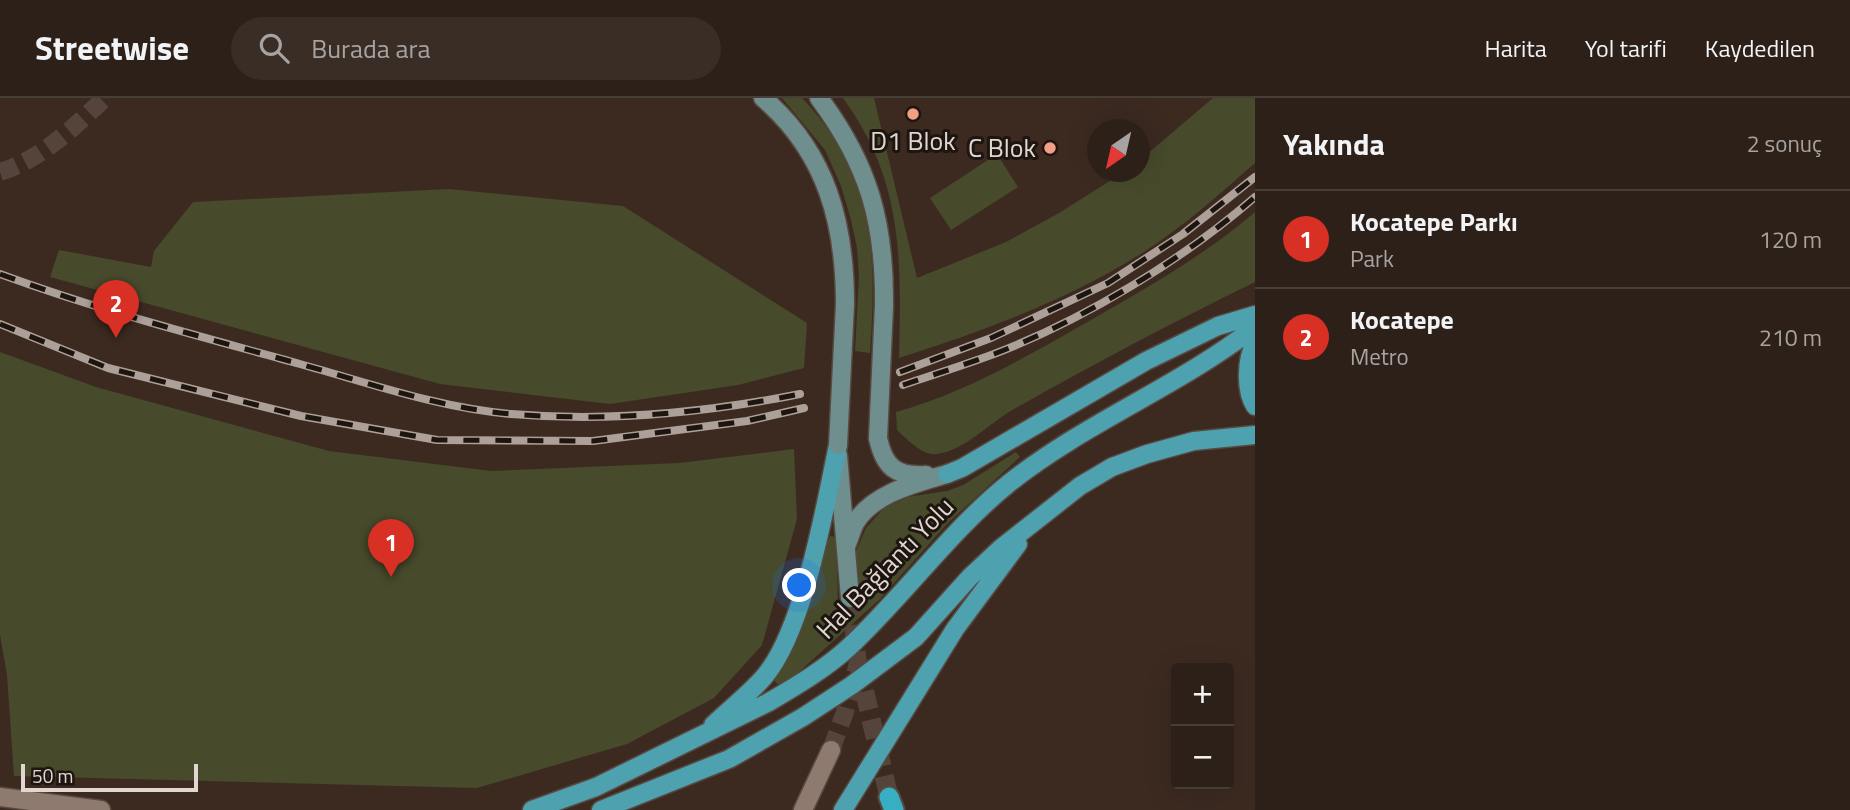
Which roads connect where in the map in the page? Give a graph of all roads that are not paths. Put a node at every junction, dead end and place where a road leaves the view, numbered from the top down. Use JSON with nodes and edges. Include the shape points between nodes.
{"nodes":[{"id":1,"x":763,"y":98,"type":"edge"},
{"id":2,"x":819,"y":98,"type":"edge"},
{"id":3,"x":1255,"y":315,"type":"edge"},
{"id":4,"x":1255,"y":327,"type":"edge"},
{"id":5,"x":1255,"y":344,"type":"edge"},
{"id":6,"x":1255,"y":406,"type":"edge"},
{"id":7,"x":1255,"y":435,"type":"edge"},
{"id":8,"x":838,"y":445,"type":"junction"},
{"id":9,"x":947,"y":474,"type":"junction"},
{"id":10,"x":1036,"y":521,"type":"junction"},
{"id":11,"x":845,"y":551,"type":"junction"},
{"id":12,"x":850,"y":598,"type":"tunnel mouth"},
{"id":13,"x":701,"y":736,"type":"junction"},
{"id":14,"x":831,"y":750,"type":"tunnel mouth"},
{"id":15,"x":0,"y":797,"type":"edge"},
{"id":16,"x":101,"y":810,"type":"edge"},
{"id":17,"x":532,"y":810,"type":"edge"},
{"id":18,"x":601,"y":810,"type":"edge"},
{"id":19,"x":803,"y":810,"type":"edge"},
{"id":20,"x":843,"y":810,"type":"edge"}],
"edges":[{"from":1,"to":8,"type":"main road","bridge":true,"via":[[805,146],[829,191],[842,240],[845,304]]},
{"from":2,"to":9,"type":"main road","bridge":true,"via":[[856,154],[881,239],[884,306],[878,438],[882,457],[899,472]]},
{"from":3,"to":9,"type":"main road","via":[[1218,326],[1157,355]]},
{"from":4,"to":13,"type":"main road","name":"Hal Bağlantı Yolu","via":[[1227,349],[1047,455],[966,522],[846,650],[769,702]]},
{"from":5,"to":6,"type":"main road","via":[[1248,376]]},
{"from":7,"to":10,"type":"main road","via":[[1194,441],[1112,467]]},
{"from":8,"to":11,"type":"main road"},
{"from":8,"to":13,"type":"main road","via":[[789,635],[765,676]]},
{"from":9,"to":11,"type":"main road","via":[[900,488],[865,512],[855,523]]},
{"from":10,"to":18,"type":"main road","via":[[970,577],[916,637],[852,685],[729,759]]},
{"from":10,"to":20,"type":"main road","via":[[955,629]]},
{"from":11,"to":12,"type":"main road"},
{"from":13,"to":17,"type":"main road","name":"Hal Bağlantı Yolu","via":[[596,787]]},
{"from":14,"to":19,"type":"street"},
{"from":15,"to":16,"type":"street"}]}
